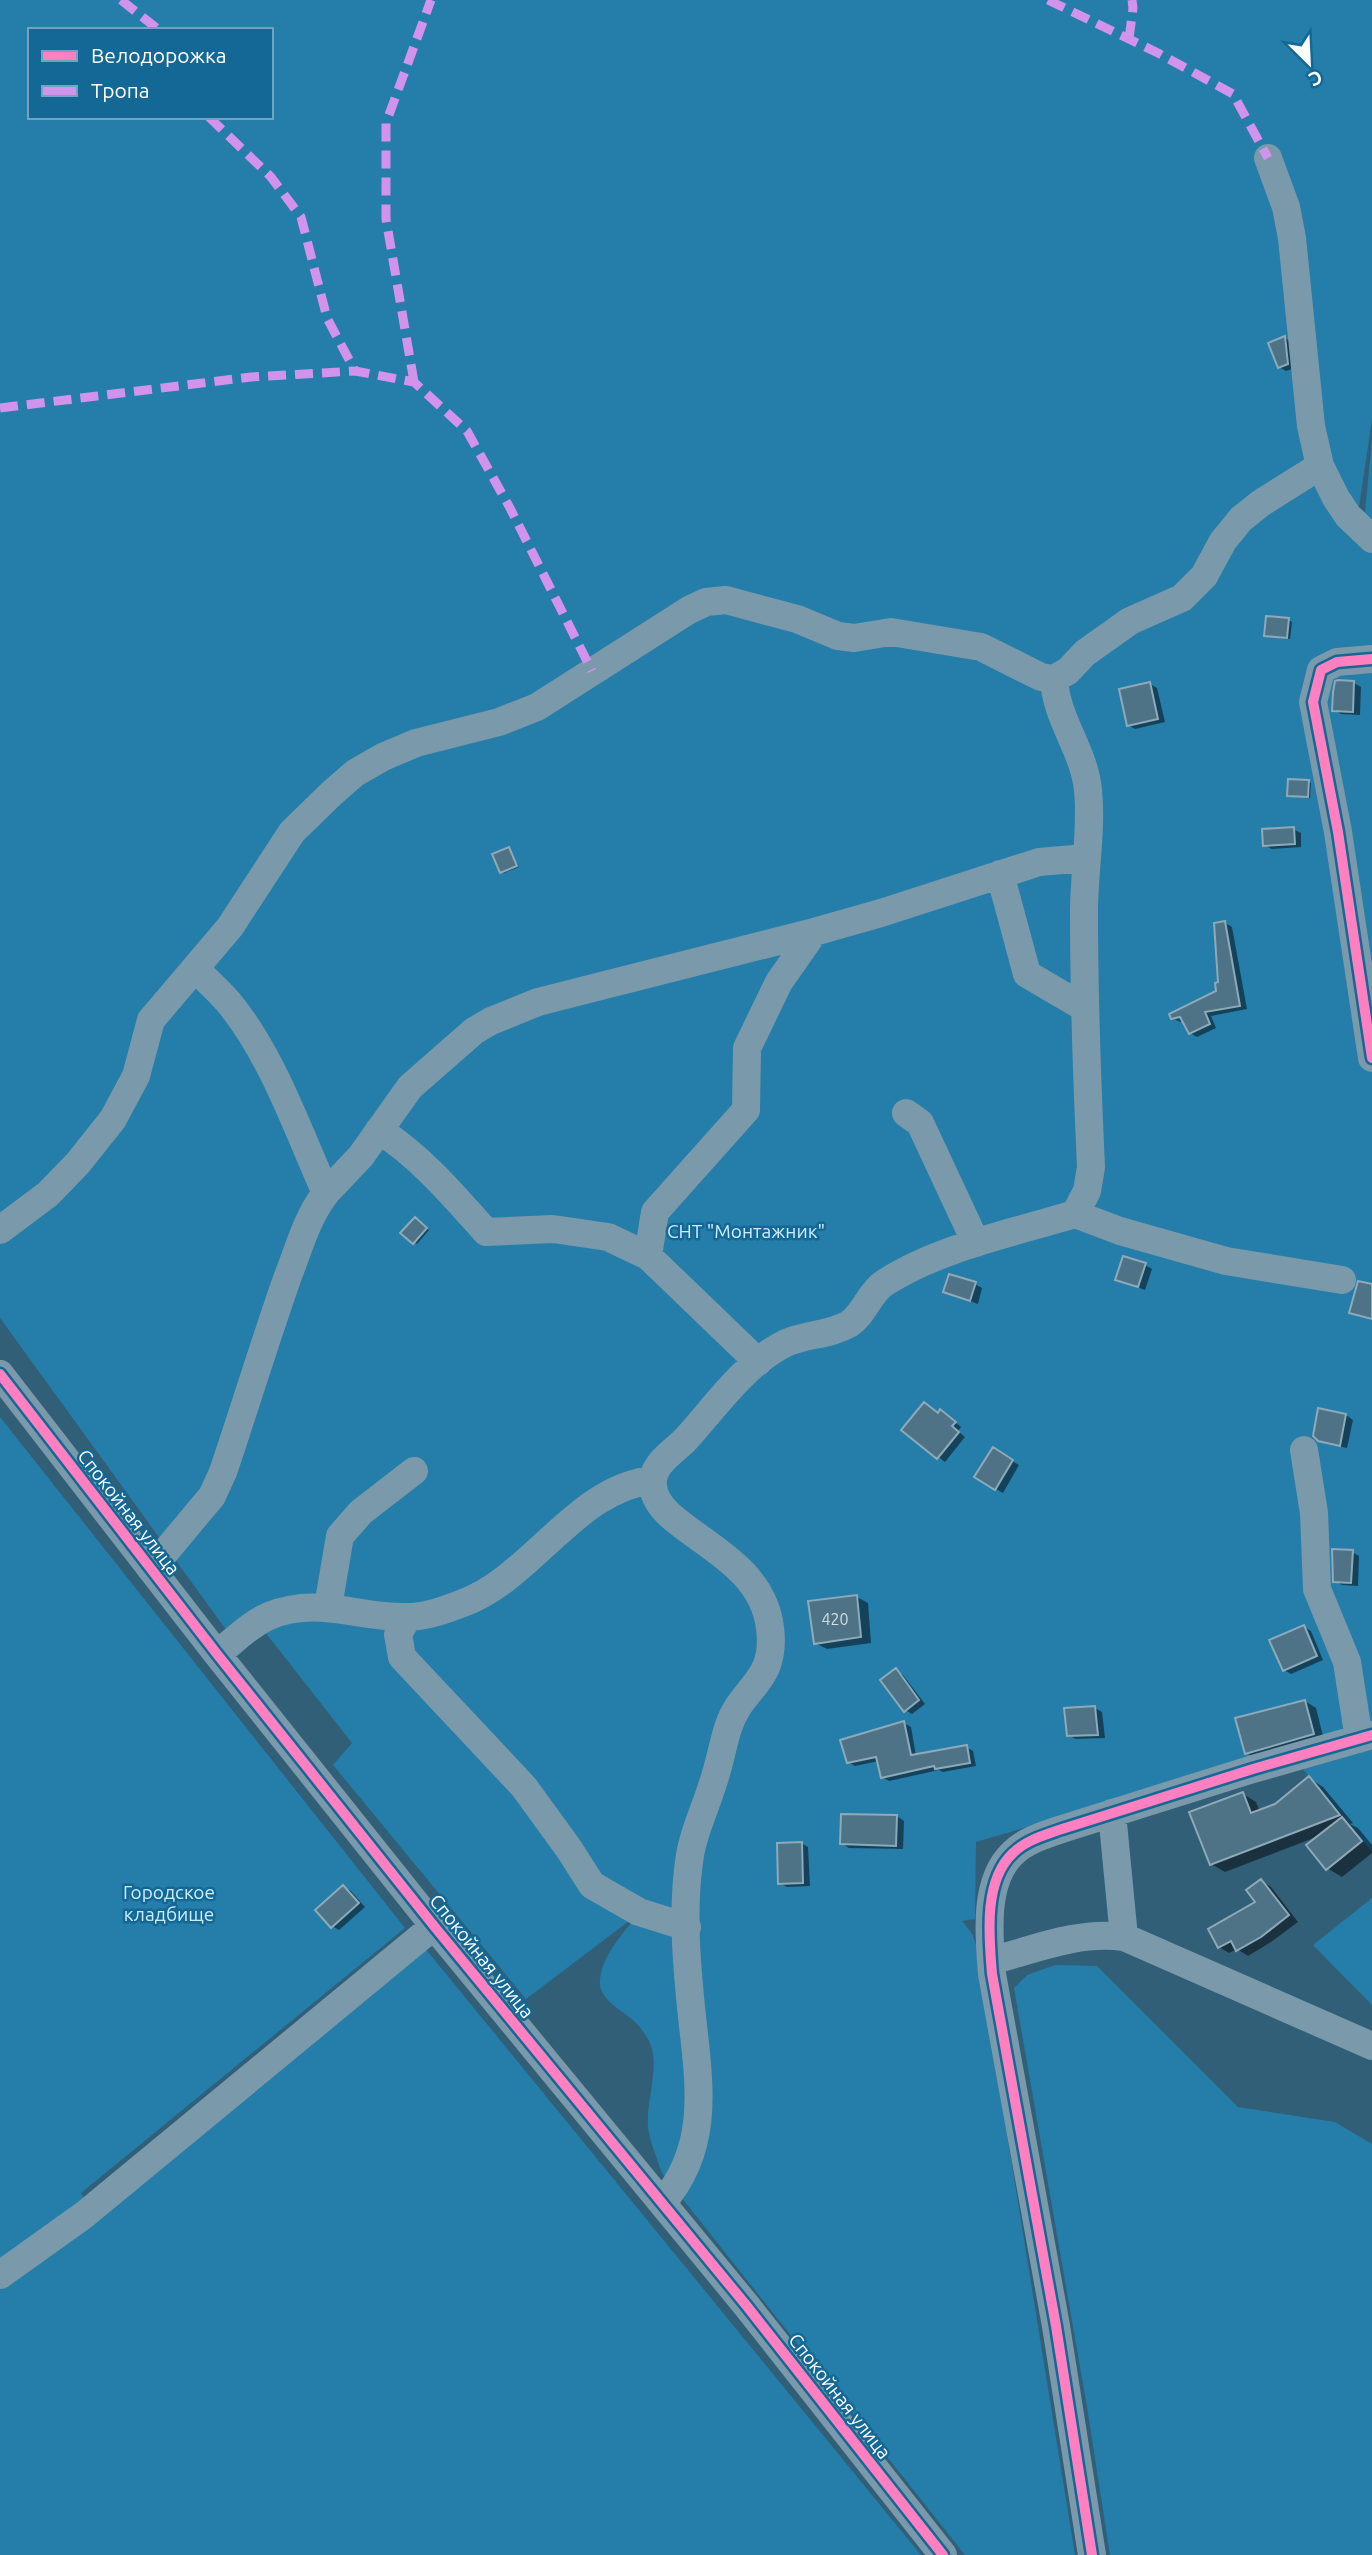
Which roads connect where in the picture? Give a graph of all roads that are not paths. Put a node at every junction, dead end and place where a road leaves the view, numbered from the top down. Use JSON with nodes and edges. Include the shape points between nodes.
{"nodes":[{"id":1,"x":1268,"y":158,"type":"dead end"},
{"id":2,"x":1320,"y":466,"type":"junction"},
{"id":3,"x":1372,"y":539,"type":"edge"},
{"id":4,"x":1372,"y":659,"type":"edge"},
{"id":5,"x":1054,"y":679,"type":"junction"},
{"id":6,"x":1086,"y":858,"type":"junction"},
{"id":7,"x":1000,"y":874,"type":"junction"},
{"id":8,"x":814,"y":932,"type":"junction"},
{"id":9,"x":195,"y":969,"type":"junction"},
{"id":10,"x":1085,"y":1007,"type":"junction"},
{"id":11,"x":1372,"y":1058,"type":"edge"},
{"id":12,"x":906,"y":1113,"type":"dead end"},
{"id":13,"x":379,"y":1130,"type":"junction"},
{"id":14,"x":326,"y":1193,"type":"junction"},
{"id":15,"x":1075,"y":1214,"type":"junction"},
{"id":16,"x":0,"y":1230,"type":"edge"},
{"id":17,"x":976,"y":1243,"type":"junction"},
{"id":18,"x":648,"y":1256,"type":"junction"},
{"id":19,"x":1342,"y":1280,"type":"dead end"},
{"id":20,"x":758,"y":1362,"type":"junction"},
{"id":21,"x":0,"y":1374,"type":"edge"},
{"id":22,"x":1304,"y":1450,"type":"dead end"},
{"id":23,"x":414,"y":1471,"type":"dead end"},
{"id":24,"x":653,"y":1480,"type":"junction"},
{"id":25,"x":151,"y":1569,"type":"junction"},
{"id":26,"x":328,"y":1607,"type":"junction"},
{"id":27,"x":408,"y":1617,"type":"junction"},
{"id":28,"x":218,"y":1654,"type":"junction"},
{"id":29,"x":1366,"y":1737,"type":"edge"},
{"id":30,"x":1112,"y":1813,"type":"junction"},
{"id":31,"x":434,"y":1926,"type":"junction"},
{"id":32,"x":687,"y":1927,"type":"junction"},
{"id":33,"x":1125,"y":1937,"type":"junction"},
{"id":34,"x":991,"y":1961,"type":"junction"},
{"id":35,"x":1372,"y":2046,"type":"edge"},
{"id":36,"x":662,"y":2203,"type":"junction"},
{"id":37,"x":0,"y":2275,"type":"edge"},
{"id":38,"x":943,"y":2555,"type":"edge"},
{"id":39,"x":1092,"y":2555,"type":"edge"}],
"edges":[{"from":1,"to":2,"type":"street","via":[[1292,238],[1311,426]]},
{"from":2,"to":3,"type":"street","via":[[1348,516]]},
{"from":2,"to":5,"type":"street","via":[[1241,520],[1204,576],[1182,598],[1123,625]]},
{"from":4,"to":11,"type":"street","via":[[1337,662],[1321,670],[1313,702]]},
{"from":5,"to":6,"type":"street","via":[[1057,707],[1076,744],[1088,789]]},
{"from":5,"to":9,"type":"street","via":[[981,647],[891,632],[838,636],[797,619],[726,600],[706,602],[537,707],[499,722],[416,743],[355,773],[292,832],[230,927]]},
{"from":6,"to":7,"type":"street","via":[[1039,862]]},
{"from":6,"to":10,"type":"street"},
{"from":7,"to":8,"type":"street"},
{"from":7,"to":10,"type":"street","via":[[1027,974]]},
{"from":8,"to":13,"type":"street","via":[[538,1002],[491,1021],[421,1075]]},
{"from":8,"to":18,"type":"street","via":[[779,982],[747,1048],[746,1110],[655,1212]]},
{"from":9,"to":14,"type":"street","via":[[230,1004],[275,1077]]},
{"from":9,"to":16,"type":"street","via":[[151,1020],[136,1076],[113,1119],[48,1194]]},
{"from":10,"to":15,"type":"street","via":[[1091,1167],[1087,1191]]},
{"from":12,"to":17,"type":"street","via":[[920,1123]]},
{"from":13,"to":14,"type":"street","via":[[353,1167]]},
{"from":13,"to":18,"type":"street","via":[[437,1177],[486,1232],[553,1229],[608,1237]]},
{"from":14,"to":25,"type":"street","via":[[306,1229],[212,1496]]},
{"from":15,"to":17,"type":"street"},
{"from":15,"to":19,"type":"street","via":[[1226,1261]]},
{"from":17,"to":20,"type":"street","via":[[878,1287],[851,1323],[785,1344]]},
{"from":18,"to":20,"type":"street"},
{"from":20,"to":24,"type":"street","via":[[660,1463]]},
{"from":21,"to":25,"type":"street","name":"Спокойная улица"},
{"from":22,"to":29,"type":"street","via":[[1314,1513],[1317,1590],[1347,1662]]},
{"from":23,"to":26,"type":"street","via":[[361,1512],[340,1535]]},
{"from":24,"to":27,"type":"street","via":[[628,1484],[604,1497],[486,1592],[432,1614]]},
{"from":24,"to":32,"type":"street","via":[[663,1509],[722,1552],[754,1585],[770,1626],[769,1665],[728,1727],[698,1823],[690,1855]]},
{"from":25,"to":28,"type":"street","name":"Спокойная улица"},
{"from":26,"to":27,"type":"street"},
{"from":26,"to":28,"type":"street","via":[[272,1615]]},
{"from":27,"to":32,"type":"street","via":[[398,1634],[402,1657],[524,1787],[592,1885],[639,1912]]},
{"from":28,"to":31,"type":"street","name":"Спокойная улица"},
{"from":29,"to":30,"type":"street"},
{"from":30,"to":33,"type":"street"},
{"from":30,"to":34,"type":"street","via":[[1032,1840],[1012,1853],[1001,1869],[992,1898]]},
{"from":31,"to":36,"type":"street","name":"Спокойная улица"},
{"from":31,"to":37,"type":"street","via":[[84,2215]]},
{"from":32,"to":36,"type":"street","via":[[699,2111],[681,2177]]},
{"from":33,"to":34,"type":"street","via":[[1080,1936]]},
{"from":33,"to":35,"type":"street"},
{"from":34,"to":39,"type":"street"},
{"from":36,"to":38,"type":"street","name":"Спокойная улица"}]}
